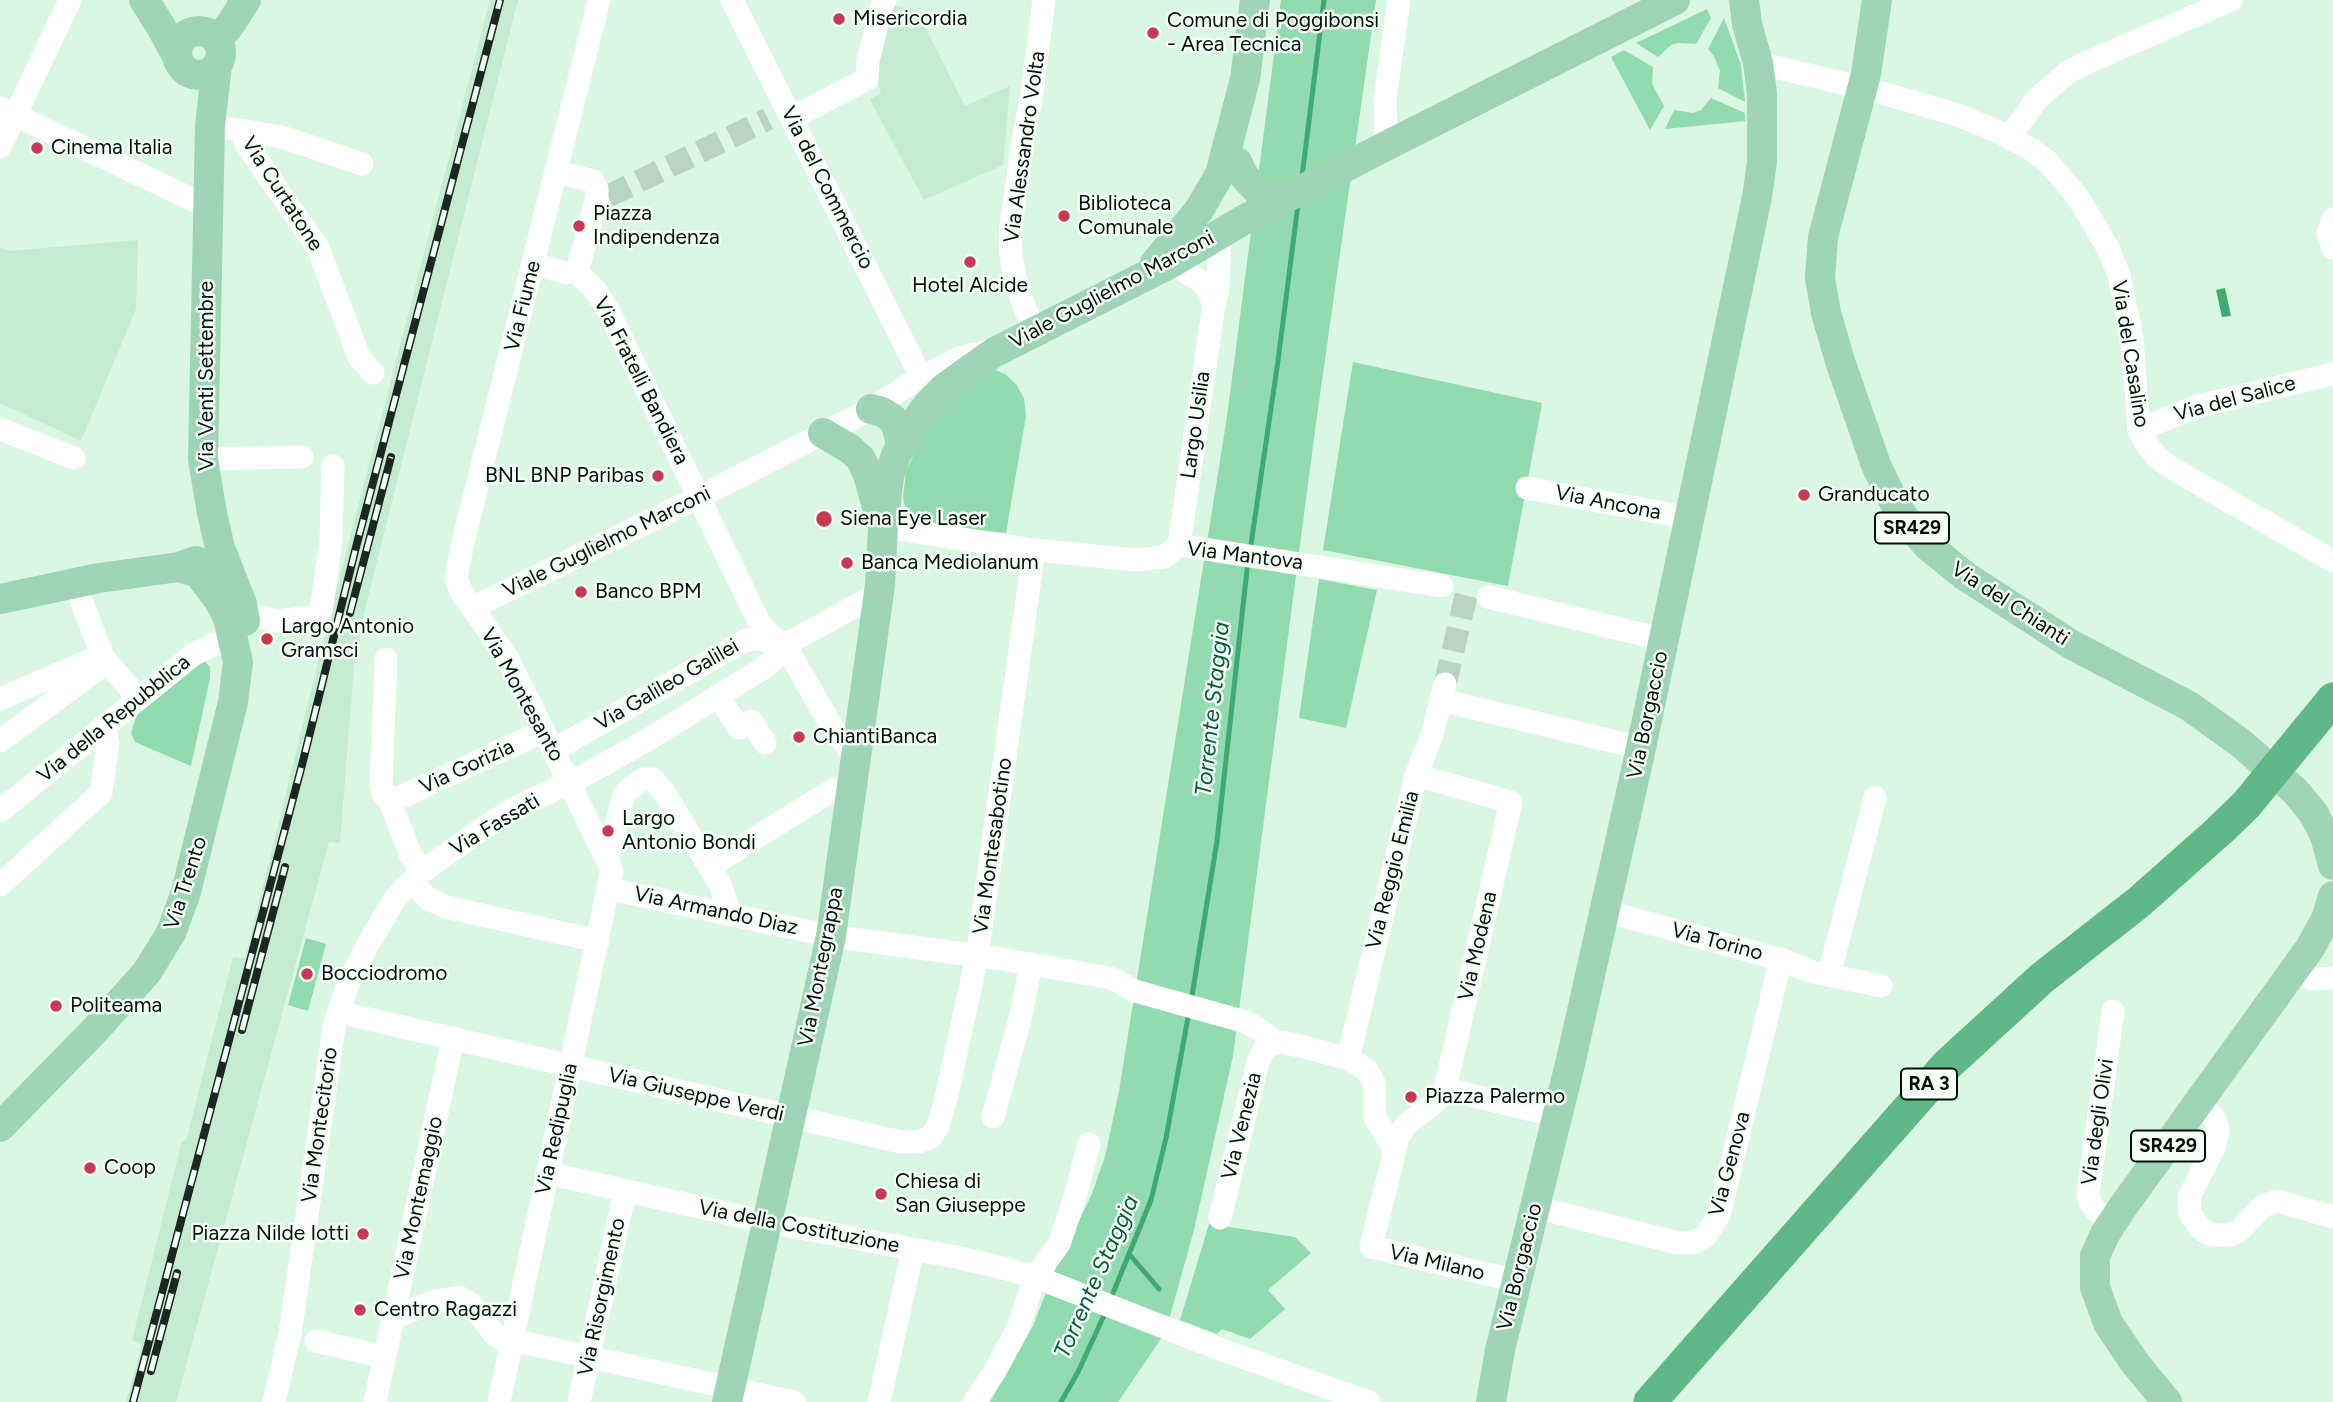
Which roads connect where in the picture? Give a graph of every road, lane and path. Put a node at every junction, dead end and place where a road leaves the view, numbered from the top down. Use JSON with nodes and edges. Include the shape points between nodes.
{"nodes":[{"id":1,"x":70,"y":0,"type":"edge"},
{"id":2,"x":246,"y":0,"type":"edge"},
{"id":3,"x":599,"y":0,"type":"edge"},
{"id":4,"x":732,"y":0,"type":"edge"},
{"id":5,"x":885,"y":0,"type":"edge"},
{"id":6,"x":1044,"y":0,"type":"edge"},
{"id":7,"x":1255,"y":0,"type":"edge"},
{"id":8,"x":1399,"y":0,"type":"edge"},
{"id":9,"x":1725,"y":0,"type":"edge"},
{"id":10,"x":1877,"y":0,"type":"edge"},
{"id":11,"x":2231,"y":0,"type":"edge"},
{"id":12,"x":1675,"y":1,"type":"edge"},
{"id":13,"x":147,"y":4,"type":"edge"},
{"id":14,"x":1746,"y":12,"type":"edge"},
{"id":15,"x":211,"y":45,"type":"junction"},
{"id":16,"x":1758,"y":63,"type":"junction"},
{"id":17,"x":181,"y":64,"type":"junction"},
{"id":18,"x":1245,"y":79,"type":"junction"},
{"id":19,"x":1386,"y":83,"type":"junction"},
{"id":20,"x":1863,"y":88,"type":"junction"},
{"id":21,"x":8,"y":112,"type":"edge"},
{"id":22,"x":782,"y":116,"type":"junction"},
{"id":23,"x":210,"y":126,"type":"junction"},
{"id":24,"x":241,"y":130,"type":"junction"},
{"id":25,"x":1413,"y":132,"type":"junction"},
{"id":26,"x":2009,"y":138,"type":"junction"},
{"id":27,"x":0,"y":147,"type":"edge"},
{"id":28,"x":1377,"y":150,"type":"junction"},
{"id":29,"x":1237,"y":162,"type":"junction"},
{"id":30,"x":362,"y":164,"type":"dead end"},
{"id":31,"x":557,"y":172,"type":"junction"},
{"id":32,"x":1287,"y":197,"type":"junction"},
{"id":33,"x":208,"y":207,"type":"junction"},
{"id":34,"x":2333,"y":219,"type":"edge"},
{"id":35,"x":1220,"y":233,"type":"junction"},
{"id":36,"x":2333,"y":248,"type":"edge"},
{"id":37,"x":1171,"y":263,"type":"junction"},
{"id":38,"x":534,"y":264,"type":"junction"},
{"id":39,"x":576,"y":271,"type":"junction"},
{"id":40,"x":1139,"y":278,"type":"junction"},
{"id":41,"x":1214,"y":305,"type":"junction"},
{"id":42,"x":1034,"y":332,"type":"junction"},
{"id":43,"x":995,"y":352,"type":"junction"},
{"id":44,"x":373,"y":373,"type":"dead end"},
{"id":45,"x":2333,"y":374,"type":"edge"},
{"id":46,"x":921,"y":377,"type":"junction"},
{"id":47,"x":871,"y":409,"type":"junction"},
{"id":48,"x":0,"y":429,"type":"edge"},
{"id":49,"x":2139,"y":430,"type":"junction"},
{"id":50,"x":823,"y":433,"type":"junction"},
{"id":51,"x":901,"y":446,"type":"junction"},
{"id":52,"x":302,"y":457,"type":"dead end"},
{"id":53,"x":74,"y":458,"type":"dead end"},
{"id":54,"x":204,"y":459,"type":"junction"},
{"id":55,"x":333,"y":466,"type":"dead end"},
{"id":56,"x":1527,"y":488,"type":"dead end"},
{"id":57,"x":699,"y":497,"type":"junction"},
{"id":58,"x":1690,"y":518,"type":"junction"},
{"id":59,"x":883,"y":527,"type":"junction"},
{"id":60,"x":216,"y":530,"type":"junction"},
{"id":61,"x":1179,"y":545,"type":"junction"},
{"id":62,"x":1034,"y":550,"type":"junction"},
{"id":63,"x":2333,"y":561,"type":"edge"},
{"id":64,"x":179,"y":567,"type":"junction"},
{"id":65,"x":74,"y":582,"type":"junction"},
{"id":66,"x":1442,"y":586,"type":"dead end"},
{"id":67,"x":879,"y":593,"type":"junction"},
{"id":68,"x":1488,"y":597,"type":"dead end"},
{"id":69,"x":0,"y":599,"type":"edge"},
{"id":70,"x":472,"y":608,"type":"junction"},
{"id":71,"x":244,"y":613,"type":"junction"},
{"id":72,"x":1665,"y":639,"type":"junction"},
{"id":73,"x":785,"y":645,"type":"junction"},
{"id":74,"x":236,"y":653,"type":"junction"},
{"id":75,"x":104,"y":659,"type":"junction"},
{"id":76,"x":386,"y":659,"type":"dead end"},
{"id":77,"x":718,"y":696,"type":"junction"},
{"id":78,"x":138,"y":698,"type":"junction"},
{"id":79,"x":0,"y":699,"type":"edge"},
{"id":80,"x":2333,"y":699,"type":"edge"},
{"id":81,"x":104,"y":726,"type":"junction"},
{"id":82,"x":2318,"y":740,"type":"edge"},
{"id":83,"x":0,"y":741,"type":"edge"},
{"id":84,"x":549,"y":741,"type":"junction"},
{"id":85,"x":765,"y":743,"type":"dead end"},
{"id":86,"x":1641,"y":748,"type":"junction"},
{"id":87,"x":854,"y":771,"type":"junction"},
{"id":88,"x":1416,"y":775,"type":"junction"},
{"id":89,"x":570,"y":783,"type":"junction"},
{"id":90,"x":1875,"y":798,"type":"dead end"},
{"id":91,"x":389,"y":799,"type":"junction"},
{"id":92,"x":2255,"y":810,"type":"junction"},
{"id":93,"x":0,"y":811,"type":"edge"},
{"id":94,"x":608,"y":857,"type":"junction"},
{"id":95,"x":2333,"y":865,"type":"edge"},
{"id":96,"x":710,"y":866,"type":"junction"},
{"id":97,"x":418,"y":876,"type":"junction"},
{"id":98,"x":0,"y":885,"type":"edge"},
{"id":99,"x":610,"y":889,"type":"junction"},
{"id":100,"x":2333,"y":896,"type":"edge"},
{"id":101,"x":1605,"y":911,"type":"junction"},
{"id":102,"x":730,"y":914,"type":"junction"},
{"id":103,"x":831,"y":936,"type":"junction"},
{"id":104,"x":598,"y":941,"type":"junction"},
{"id":105,"x":977,"y":957,"type":"junction"},
{"id":106,"x":1781,"y":959,"type":"junction"},
{"id":107,"x":1031,"y":964,"type":"junction"},
{"id":108,"x":2294,"y":971,"type":"junction"},
{"id":109,"x":1829,"y":975,"type":"junction"},
{"id":110,"x":2333,"y":978,"type":"edge"},
{"id":111,"x":1881,"y":986,"type":"dead end"},
{"id":112,"x":2113,"y":1011,"type":"dead end"},
{"id":113,"x":338,"y":1012,"type":"junction"},
{"id":114,"x":453,"y":1038,"type":"junction"},
{"id":115,"x":1276,"y":1043,"type":"junction"},
{"id":116,"x":1348,"y":1059,"type":"junction"},
{"id":117,"x":570,"y":1065,"type":"junction"},
{"id":118,"x":1445,"y":1089,"type":"junction"},
{"id":119,"x":2199,"y":1102,"type":"junction"},
{"id":120,"x":1558,"y":1116,"type":"junction"},
{"id":121,"x":790,"y":1117,"type":"junction"},
{"id":122,"x":993,"y":1117,"type":"dead end"},
{"id":123,"x":0,"y":1128,"type":"edge"},
{"id":124,"x":930,"y":1137,"type":"joint"},
{"id":125,"x":1089,"y":1144,"type":"dead end"},
{"id":126,"x":1393,"y":1151,"type":"junction"},
{"id":127,"x":547,"y":1174,"type":"junction"},
{"id":128,"x":625,"y":1191,"type":"junction"},
{"id":129,"x":1535,"y":1207,"type":"junction"},
{"id":130,"x":2333,"y":1217,"type":"edge"},
{"id":131,"x":1220,"y":1218,"type":"dead end"},
{"id":132,"x":2113,"y":1221,"type":"junction"},
{"id":133,"x":768,"y":1222,"type":"junction"},
{"id":134,"x":913,"y":1249,"type":"junction"},
{"id":135,"x":1043,"y":1280,"type":"junction"},
{"id":136,"x":1517,"y":1281,"type":"junction"},
{"id":137,"x":393,"y":1318,"type":"junction"},
{"id":138,"x":316,"y":1341,"type":"dead end"},
{"id":139,"x":512,"y":1342,"type":"junction"},
{"id":140,"x":1500,"y":1350,"type":"junction"},
{"id":141,"x":589,"y":1356,"type":"junction"},
{"id":142,"x":384,"y":1357,"type":"junction"},
{"id":143,"x":729,"y":1395,"type":"edge"},
{"id":144,"x":274,"y":1402,"type":"edge"},
{"id":145,"x":375,"y":1402,"type":"edge"},
{"id":146,"x":499,"y":1402,"type":"edge"},
{"id":147,"x":579,"y":1402,"type":"edge"},
{"id":148,"x":794,"y":1402,"type":"edge"},
{"id":149,"x":879,"y":1402,"type":"edge"},
{"id":150,"x":974,"y":1402,"type":"edge"},
{"id":151,"x":1369,"y":1402,"type":"edge"},
{"id":152,"x":1482,"y":1402,"type":"edge"},
{"id":153,"x":1490,"y":1402,"type":"edge"},
{"id":154,"x":1650,"y":1402,"type":"edge"},
{"id":155,"x":1678,"y":1402,"type":"edge"},
{"id":156,"x":2167,"y":1402,"type":"edge"}],
"edges":[{"from":1,"to":21,"type":"street"},
{"from":2,"to":15,"type":"main road"},
{"from":3,"to":31,"type":"street","name":"Via Fiume"},
{"from":4,"to":22,"type":"street","name":"Via del Commercio"},
{"from":5,"to":22,"type":"street","via":[[867,79]]},
{"from":6,"to":42,"type":"street","name":"Via Alessandro Volta","via":[[1010,233],[1017,287]]},
{"from":7,"to":18,"type":"main road"},
{"from":8,"to":19,"type":"street"},
{"from":9,"to":14,"type":"main road","name":"Via Borgaccio"},
{"from":10,"to":20,"type":"main road","name":"Via del Chianti","number":"SR429"},
{"from":11,"to":26,"type":"street","via":[[2068,72],[2038,99]]},
{"from":12,"to":25,"type":"main road","name":"Viale Guglielmo Marconi"},
{"from":13,"to":15,"type":"main road"},
{"from":13,"to":17,"type":"main road","name":"Via Venti Settembre"},
{"from":14,"to":16,"type":"main road","name":"Via Borgaccio"},
{"from":15,"to":17,"type":"main road","via":[[206,73]]},
{"from":15,"to":17,"type":"main road","via":[[193,32],[182,38],[178,44]]},
{"from":15,"to":23,"type":"main road","name":"Via Venti Settembre"},
{"from":16,"to":20,"type":"street","name":"Via del Casalino"},
{"from":16,"to":58,"type":"main road","name":"Via Borgaccio","via":[[1763,126],[1759,185]]},
{"from":17,"to":23,"type":"main road","name":"Via Venti Settembre","via":[[201,96]]},
{"from":18,"to":29,"type":"main road"},
{"from":18,"to":40,"type":"main road","via":[[1216,183],[1175,241]]},
{"from":19,"to":25,"type":"street","via":[[1398,120]]},
{"from":19,"to":28,"type":"street"},
{"from":20,"to":26,"type":"street","name":"Via del Casalino","via":[[1958,115]]},
{"from":20,"to":95,"type":"main road","name":"Via del Chianti","number":"SR429","via":[[1824,237],[1821,287],[1860,421],[1894,502],[1928,546],[1965,576],[2071,645],[2189,706],[2253,754],[2314,814]]},
{"from":21,"to":27,"type":"street"},
{"from":21,"to":33,"type":"street"},
{"from":22,"to":46,"type":"street","name":"Via del Commercio"},
{"from":23,"to":24,"type":"street","name":"Via Curtatone"},
{"from":23,"to":33,"type":"main road","name":"Via Venti Settembre"},
{"from":24,"to":30,"type":"street","name":"Via Curtatone","via":[[282,137]]},
{"from":24,"to":44,"type":"street","name":"Via Curtatone","via":[[318,248],[359,357]]},
{"from":25,"to":28,"type":"main road","name":"Viale Guglielmo Marconi"},
{"from":26,"to":49,"type":"street","name":"Via del Casalino","via":[[2059,173],[2112,257],[2129,323]]},
{"from":28,"to":32,"type":"main road","name":"Viale Guglielmo Marconi"},
{"from":29,"to":32,"type":"main road","via":[[1258,191]]},
{"from":29,"to":35,"type":"main road"},
{"from":31,"to":38,"type":"street","name":"Via Fiume"},
{"from":31,"to":39,"type":"street","via":[[593,181],[603,197]]},
{"from":32,"to":35,"type":"main road","name":"Viale Guglielmo Marconi"},
{"from":33,"to":54,"type":"main road","name":"Via Venti Settembre"},
{"from":34,"to":36,"type":"street","via":[[2328,233]]},
{"from":35,"to":37,"type":"main road","name":"Viale Guglielmo Marconi"},
{"from":35,"to":41,"type":"street","name":"Largo Usilia"},
{"from":37,"to":40,"type":"main road","name":"Viale Guglielmo Marconi"},
{"from":37,"to":41,"type":"street","via":[[1202,282]]},
{"from":38,"to":39,"type":"street","via":[[566,273]]},
{"from":38,"to":70,"type":"street","name":"Via Fiume","via":[[457,566],[457,584]]},
{"from":39,"to":57,"type":"street","name":"Via Fratelli Bandiera","via":[[608,310]]},
{"from":40,"to":42,"type":"main road","name":"Viale Guglielmo Marconi"},
{"from":41,"to":61,"type":"street","name":"Largo Usilia"},
{"from":42,"to":43,"type":"main road","name":"Viale Guglielmo Marconi"},
{"from":43,"to":46,"type":"street","name":"Viale Guglielmo Marconi","via":[[971,354]]},
{"from":43,"to":51,"type":"main road","via":[[937,394]]},
{"from":45,"to":49,"type":"street","name":"Via del Salice","via":[[2196,407]]},
{"from":46,"to":47,"type":"street","name":"Viale Guglielmo Marconi"},
{"from":47,"to":50,"type":"street","name":"Viale Guglielmo Marconi"},
{"from":47,"to":51,"type":"main road","via":[[891,418]]},
{"from":48,"to":53,"type":"street"},
{"from":49,"to":63,"type":"street","name":"Via del Casalino","via":[[2151,450],[2170,467]]},
{"from":50,"to":57,"type":"street","name":"Viale Guglielmo Marconi"},
{"from":50,"to":59,"type":"main road","via":[[861,459]]},
{"from":51,"to":59,"type":"main road","via":[[891,469]]},
{"from":52,"to":54,"type":"street"},
{"from":54,"to":60,"type":"main road","name":"Via Venti Settembre"},
{"from":55,"to":71,"type":"street","via":[[330,552],[321,611],[313,617],[277,621]]},
{"from":56,"to":58,"type":"street","name":"Via Ancona"},
{"from":57,"to":70,"type":"street","name":"Viale Guglielmo Marconi"},
{"from":57,"to":73,"type":"street","via":[[759,622]]},
{"from":58,"to":72,"type":"main road","name":"Via Borgaccio"},
{"from":59,"to":62,"type":"street","name":"Via Mantova"},
{"from":59,"to":67,"type":"main road","name":"Via Montegrappa"},
{"from":60,"to":64,"type":"main road","via":[[211,549],[203,557]]},
{"from":60,"to":71,"type":"main road","name":"Via Venti Settembre"},
{"from":61,"to":62,"type":"street","name":"Via Mantova","via":[[1164,557],[1145,560]]},
{"from":61,"to":66,"type":"street","name":"Via Mantova"},
{"from":62,"to":105,"type":"street","name":"Via Montesabotino"},
{"from":64,"to":65,"type":"main road"},
{"from":64,"to":74,"type":"main road","via":[[193,570],[211,587],[224,609]]},
{"from":65,"to":69,"type":"main road"},
{"from":65,"to":75,"type":"street"},
{"from":67,"to":73,"type":"street","name":"Via Galileo Galilei"},
{"from":67,"to":87,"type":"main road","name":"Via Montegrappa"},
{"from":68,"to":72,"type":"street"},
{"from":70,"to":84,"type":"street","name":"Via Montesanto","via":[[507,657]]},
{"from":71,"to":74,"type":"main road","name":"Via Venti Settembre","via":[[245,637]]},
{"from":72,"to":86,"type":"main road","name":"Via Borgaccio"},
{"from":73,"to":77,"type":"street","name":"Via Galileo Galilei","via":[[768,665]]},
{"from":73,"to":84,"type":"street","name":"Via Galileo Galilei","via":[[746,640]]},
{"from":73,"to":87,"type":"street"},
{"from":74,"to":78,"type":"street","name":"Via della Repubblica","via":[[220,643],[204,648]]},
{"from":74,"to":123,"type":"main road","name":"Via Trento","via":[[235,695],[200,842],[167,940],[126,997]]},
{"from":75,"to":78,"type":"street"},
{"from":75,"to":79,"type":"street"},
{"from":75,"to":83,"type":"street"},
{"from":76,"to":91,"type":"street","via":[[381,784]]},
{"from":77,"to":85,"type":"street","via":[[739,728],[751,721]]},
{"from":77,"to":89,"type":"street","name":"Via Galileo Galilei"},
{"from":78,"to":81,"type":"street","name":"Via della Repubblica"},
{"from":80,"to":82,"type":"highway","number":"RA 3"},
{"from":81,"to":93,"type":"street","name":"Via della Repubblica"},
{"from":81,"to":98,"type":"street","via":[[108,738],[100,793]]},
{"from":82,"to":92,"type":"highway","number":"RA 3"},
{"from":84,"to":89,"type":"street","name":"Via Montesanto"},
{"from":84,"to":91,"type":"street","name":"Via Gorizia"},
{"from":86,"to":88,"type":"street","name":"Via Reggio Emilia","via":[[1443,692]]},
{"from":86,"to":101,"type":"main road","name":"Via Borgaccio"},
{"from":87,"to":96,"type":"street","via":[[836,788]]},
{"from":87,"to":103,"type":"main road","name":"Via Montegrappa"},
{"from":88,"to":116,"type":"street","name":"Via Reggio Emilia"},
{"from":88,"to":118,"type":"street","name":"Via Modena","via":[[1511,802]]},
{"from":89,"to":94,"type":"street","name":"Via Montesanto"},
{"from":89,"to":97,"type":"street","name":"Via Fassati","via":[[508,812]]},
{"from":90,"to":109,"type":"street"},
{"from":91,"to":97,"type":"street"},
{"from":92,"to":154,"type":"highway","number":"RA 3","via":[[2042,978],[1947,1065]]},
{"from":92,"to":155,"type":"highway","number":"RA 3","via":[[2235,847],[2150,922],[2018,1025],[1961,1079]]},
{"from":94,"to":96,"type":"street","via":[[623,797],[650,778]]},
{"from":94,"to":99,"type":"street","name":"Via Redipuglia"},
{"from":96,"to":102,"type":"street"},
{"from":97,"to":104,"type":"street","via":[[427,898],[446,907]]},
{"from":97,"to":113,"type":"street","name":"Via Montecitorio","via":[[391,905],[368,944]]},
{"from":99,"to":102,"type":"street","name":"Via Armando Diaz"},
{"from":99,"to":104,"type":"street","name":"Via Redipuglia"},
{"from":100,"to":108,"type":"main road","number":"SR429","via":[[2322,928]]},
{"from":101,"to":106,"type":"street","name":"Via Torino"},
{"from":101,"to":120,"type":"main road","name":"Via Borgaccio"},
{"from":102,"to":103,"type":"street","name":"Via Armando Diaz"},
{"from":103,"to":105,"type":"street","name":"Via Armando Diaz"},
{"from":103,"to":121,"type":"main road","name":"Via Montegrappa"},
{"from":104,"to":117,"type":"street","name":"Via Redipuglia"},
{"from":105,"to":107,"type":"street","name":"Via Armando Diaz"},
{"from":105,"to":124,"type":"street","name":"Via Montesabotino","via":[[947,1094]]},
{"from":106,"to":109,"type":"street","name":"Via Torino"},
{"from":106,"to":129,"type":"street","name":"Via Genova","via":[[1719,1215],[1706,1236],[1693,1243],[1678,1243]]},
{"from":107,"to":115,"type":"street","name":"Via Armando Diaz","via":[[1111,978],[1135,991],[1240,1020]]},
{"from":107,"to":122,"type":"street"},
{"from":108,"to":110,"type":"street","via":[[2314,979]]},
{"from":108,"to":119,"type":"main road","number":"SR429"},
{"from":109,"to":111,"type":"street","name":"Via Torino"},
{"from":112,"to":132,"type":"street","name":"Via degli Olivi","via":[[2088,1195],[2093,1208]]},
{"from":113,"to":114,"type":"street","name":"Via Giuseppe Verdi"},
{"from":113,"to":144,"type":"street","name":"Via Montecitorio","via":[[290,1334]]},
{"from":114,"to":117,"type":"street","name":"Via Giuseppe Verdi"},
{"from":114,"to":137,"type":"street","name":"Via Montemaggio"},
{"from":115,"to":116,"type":"street"},
{"from":115,"to":131,"type":"street","name":"Via Venezia","via":[[1264,1049],[1258,1062]]},
{"from":116,"to":126,"type":"street","via":[[1372,1078],[1375,1118]]},
{"from":117,"to":121,"type":"street","name":"Via Giuseppe Verdi"},
{"from":117,"to":127,"type":"street","name":"Via Redipuglia"},
{"from":118,"to":120,"type":"street"},
{"from":118,"to":126,"type":"street","via":[[1404,1128]]},
{"from":119,"to":130,"type":"street","via":[[2218,1129],[2189,1198],[2190,1214],[2202,1230],[2213,1236],[2230,1235],[2263,1206],[2277,1201]]},
{"from":119,"to":132,"type":"main road","number":"SR429"},
{"from":120,"to":129,"type":"main road","name":"Via Borgaccio"},
{"from":121,"to":124,"type":"street","name":"Via Giuseppe Verdi","via":[[901,1142]]},
{"from":121,"to":133,"type":"main road","name":"Via Montegrappa"},
{"from":125,"to":135,"type":"street","via":[[1071,1212]]},
{"from":126,"to":136,"type":"street","name":"Via Milano","via":[[1371,1247]]},
{"from":127,"to":128,"type":"street","name":"Via della Costituzione"},
{"from":127,"to":139,"type":"street","name":"Via Redipuglia"},
{"from":128,"to":133,"type":"street","name":"Via della Costituzione"},
{"from":128,"to":141,"type":"street","name":"Via Risorgimento"},
{"from":129,"to":136,"type":"main road","name":"Via Borgaccio"},
{"from":132,"to":156,"type":"main road","number":"SR429","via":[[2095,1256],[2097,1297],[2121,1344]]},
{"from":133,"to":134,"type":"street","name":"Via della Costituzione"},
{"from":133,"to":143,"type":"main road","name":"Via Montegrappa"},
{"from":134,"to":135,"type":"street","name":"Via della Costituzione","via":[[979,1261]]},
{"from":134,"to":149,"type":"street"},
{"from":135,"to":150,"type":"street"},
{"from":135,"to":151,"type":"street","name":"Via della Costituzione"},
{"from":136,"to":140,"type":"main road","name":"Via Borgaccio"},
{"from":137,"to":139,"type":"street","via":[[458,1297],[470,1303],[497,1337]]},
{"from":137,"to":142,"type":"street","name":"Via Montemaggio"},
{"from":138,"to":142,"type":"street"},
{"from":139,"to":141,"type":"street"},
{"from":139,"to":146,"type":"street","name":"Via Redipuglia"},
{"from":140,"to":152,"type":"main road"},
{"from":140,"to":153,"type":"main road","name":"Via Borgaccio"},
{"from":141,"to":143,"type":"street"},
{"from":141,"to":147,"type":"street","name":"Via Risorgimento"},
{"from":142,"to":145,"type":"street","name":"Via Montemaggio"},
{"from":143,"to":148,"type":"street"}]}
